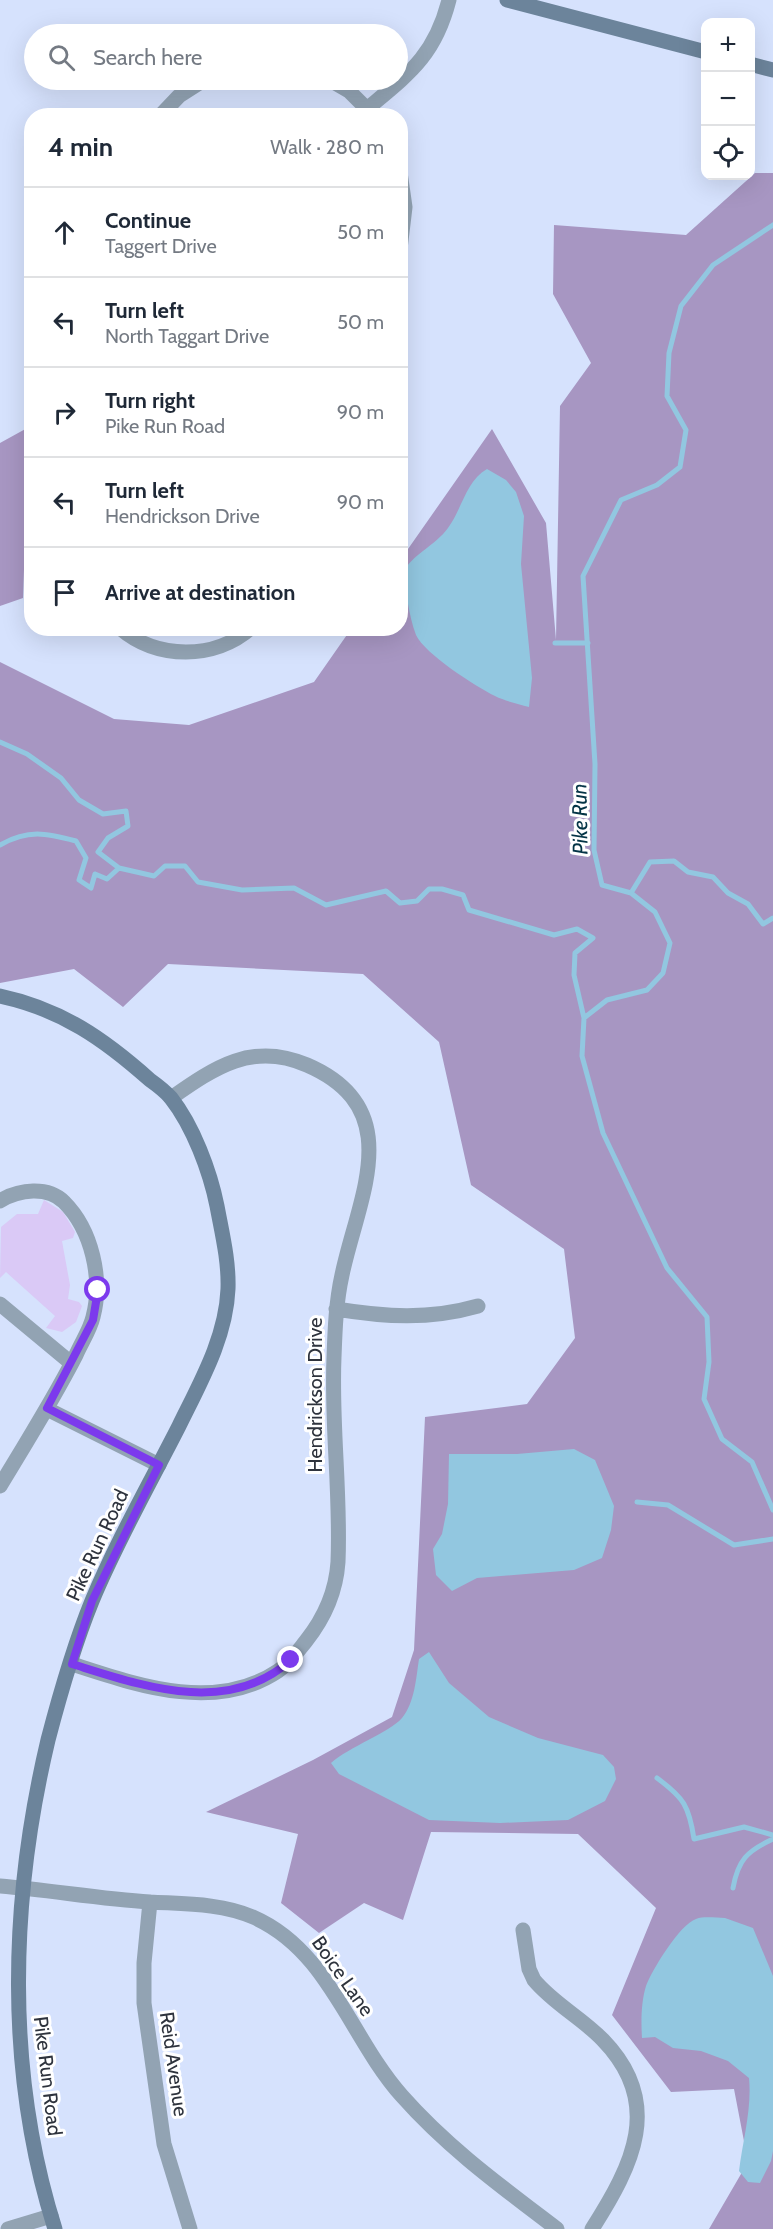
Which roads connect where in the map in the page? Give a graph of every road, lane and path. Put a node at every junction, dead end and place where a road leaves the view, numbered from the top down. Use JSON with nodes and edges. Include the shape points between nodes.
{"nodes":[{"id":1,"x":449,"y":0,"type":"edge"},
{"id":2,"x":507,"y":0,"type":"edge"},
{"id":3,"x":701,"y":51,"type":"edge"},
{"id":4,"x":755,"y":65,"type":"edge"},
{"id":5,"x":773,"y":70,"type":"edge"},
{"id":6,"x":408,"y":73,"type":"edge"},
{"id":7,"x":188,"y":90,"type":"edge"},
{"id":8,"x":343,"y":90,"type":"edge"},
{"id":9,"x":392,"y":90,"type":"edge"},
{"id":10,"x":167,"y":108,"type":"edge"},
{"id":11,"x":366,"y":108,"type":"edge"},
{"id":12,"x":375,"y":108,"type":"edge"},
{"id":13,"x":132,"y":636,"type":"edge"},
{"id":14,"x":242,"y":636,"type":"edge"},
{"id":15,"x":0,"y":996,"type":"edge"},
{"id":16,"x":171,"y":1098,"type":"junction"},
{"id":17,"x":0,"y":1201,"type":"edge"},
{"id":18,"x":0,"y":1304,"type":"edge"},
{"id":19,"x":478,"y":1306,"type":"dead end"},
{"id":20,"x":336,"y":1309,"type":"junction"},
{"id":21,"x":71,"y":1363,"type":"junction"},
{"id":22,"x":47,"y":1408,"type":"junction"},
{"id":23,"x":159,"y":1465,"type":"junction"},
{"id":24,"x":0,"y":1486,"type":"edge"},
{"id":25,"x":72,"y":1664,"type":"junction"},
{"id":26,"x":0,"y":1886,"type":"edge"},
{"id":27,"x":22,"y":1888,"type":"junction"},
{"id":28,"x":150,"y":1902,"type":"junction"},
{"id":29,"x":523,"y":1930,"type":"dead end"},
{"id":30,"x":53,"y":2223,"type":"edge"},
{"id":31,"x":8,"y":2229,"type":"edge"},
{"id":32,"x":190,"y":2229,"type":"edge"},
{"id":33,"x":557,"y":2229,"type":"edge"},
{"id":34,"x":592,"y":2229,"type":"edge"}],
"edges":[{"from":1,"to":6,"type":"street","via":[[437,38]]},
{"from":2,"to":3,"type":"street"},
{"from":4,"to":5,"type":"street"},
{"from":7,"to":10,"type":"street"},
{"from":8,"to":11,"type":"street"},
{"from":9,"to":12,"type":"street"},
{"from":13,"to":14,"type":"street","via":[[166,651],[193,653]]},
{"from":15,"to":16,"type":"street","name":"Pike Run Road","via":[[52,1013],[90,1031]]},
{"from":16,"to":20,"type":"street","name":"Hendrickson Drive","via":[[232,1060],[271,1057],[321,1070],[357,1106],[368,1134],[369,1168]]},
{"from":16,"to":23,"type":"street","name":"Pike Run Road","via":[[204,1157],[213,1184],[228,1289],[210,1363]]},
{"from":17,"to":21,"type":"street","via":[[32,1191],[56,1194],[85,1232],[98,1290],[93,1320]]},
{"from":18,"to":21,"type":"street"},
{"from":19,"to":20,"type":"street","via":[[427,1317],[389,1317]]},
{"from":20,"to":25,"type":"street","name":"Hendrickson Drive","via":[[338,1563],[333,1596],[319,1624],[285,1665],[251,1686],[178,1693],[137,1685]]},
{"from":21,"to":22,"type":"street"},
{"from":22,"to":23,"type":"street"},
{"from":22,"to":24,"type":"street"},
{"from":23,"to":25,"type":"street","name":"Pike Run Road","via":[[92,1601]]},
{"from":25,"to":27,"type":"street","name":"Pike Run Road","via":[[48,1741],[28,1836]]},
{"from":26,"to":27,"type":"street","name":"Boice Lane"},
{"from":27,"to":28,"type":"street","name":"Boice Lane"},
{"from":27,"to":30,"type":"street","name":"Pike Run Road","via":[[18,2018],[27,2112]]},
{"from":28,"to":32,"type":"street","name":"Reid Avenue","via":[[144,2003],[164,2144]]},
{"from":28,"to":33,"type":"street","name":"Boice Lane","via":[[191,1904],[252,1916],[300,1947],[400,2094],[445,2142]]},
{"from":29,"to":34,"type":"street","via":[[534,1980],[602,2039],[626,2067],[634,2084],[637,2138],[606,2208]]},
{"from":30,"to":31,"type":"street"}]}
